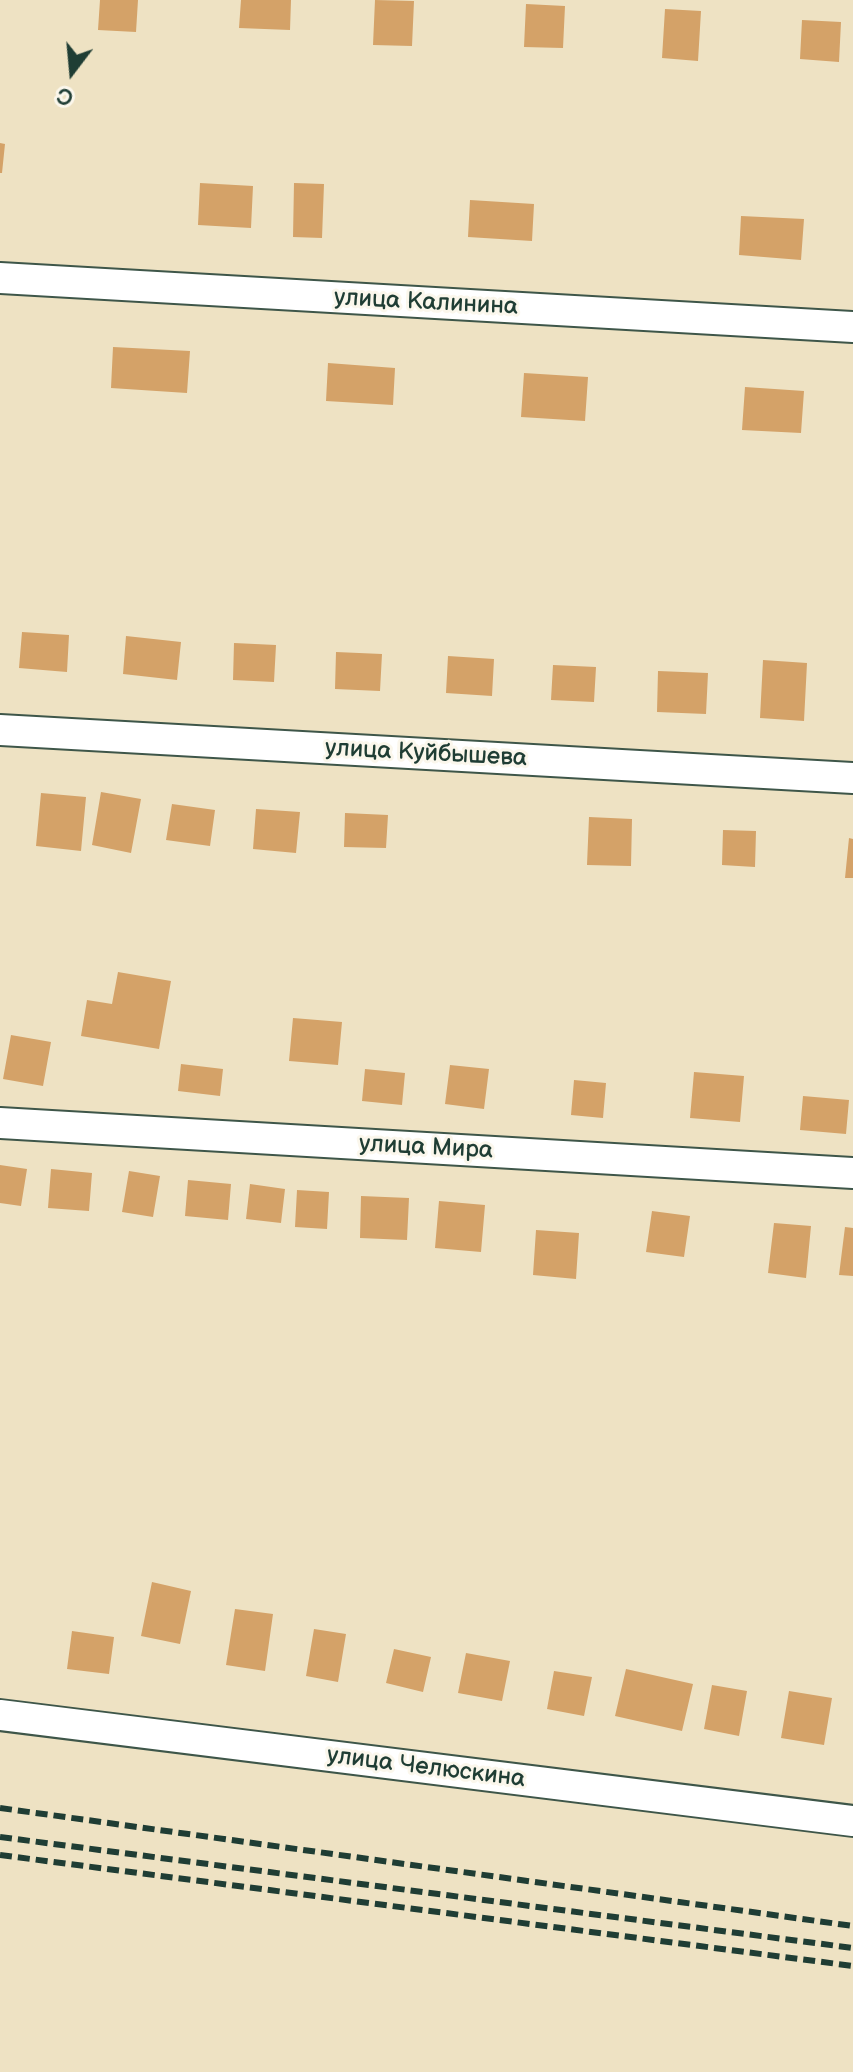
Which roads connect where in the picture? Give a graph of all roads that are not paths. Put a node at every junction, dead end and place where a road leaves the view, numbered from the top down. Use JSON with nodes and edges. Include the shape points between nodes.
{"nodes":[{"id":1,"x":0,"y":278,"type":"edge"},
{"id":2,"x":853,"y":327,"type":"edge"},
{"id":3,"x":0,"y":730,"type":"edge"},
{"id":4,"x":853,"y":778,"type":"edge"},
{"id":5,"x":0,"y":1123,"type":"edge"},
{"id":6,"x":853,"y":1173,"type":"edge"},
{"id":7,"x":0,"y":1715,"type":"edge"},
{"id":8,"x":853,"y":1821,"type":"edge"}],
"edges":[{"from":1,"to":2,"type":"street","name":"улица Калинина"},
{"from":3,"to":4,"type":"street","name":"улица Куйбышева"},
{"from":5,"to":6,"type":"street","name":"улица Мира"},
{"from":7,"to":8,"type":"street","name":"улица Челюскина"}]}
